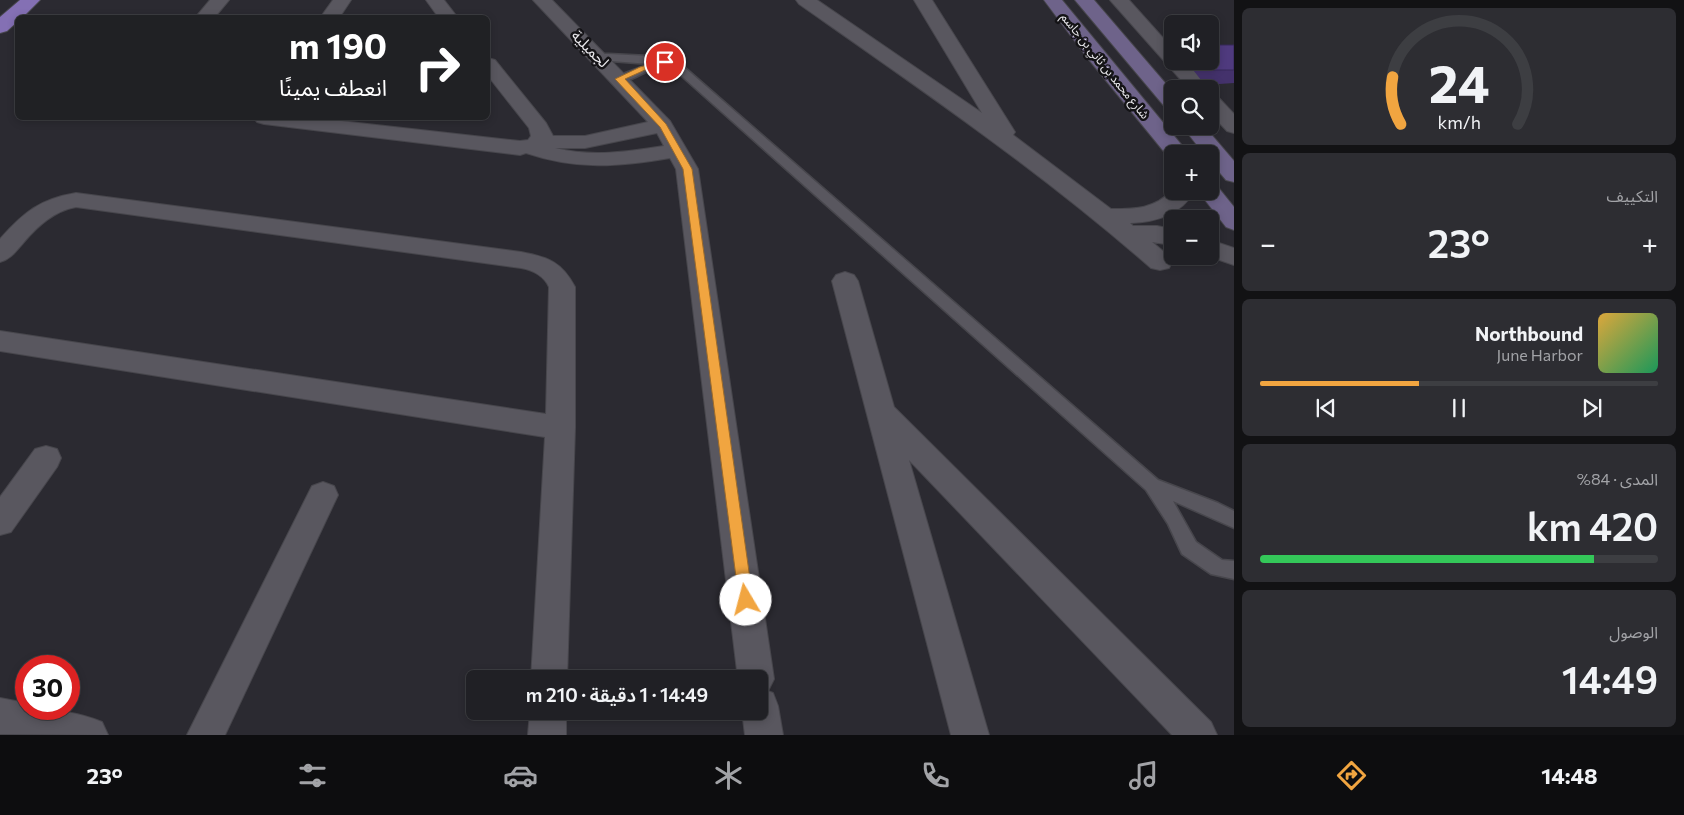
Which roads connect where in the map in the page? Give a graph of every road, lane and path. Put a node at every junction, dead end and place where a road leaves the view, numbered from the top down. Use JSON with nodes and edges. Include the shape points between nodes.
{"nodes":[{"id":1,"x":10,"y":0,"type":"edge"},
{"id":2,"x":31,"y":0,"type":"edge"},
{"id":3,"x":220,"y":0,"type":"edge"},
{"id":4,"x":342,"y":0,"type":"edge"},
{"id":5,"x":435,"y":0,"type":"edge"},
{"id":6,"x":542,"y":0,"type":"edge"},
{"id":7,"x":805,"y":0,"type":"edge"},
{"id":8,"x":923,"y":0,"type":"edge"},
{"id":9,"x":1053,"y":0,"type":"edge"},
{"id":10,"x":1084,"y":0,"type":"edge"},
{"id":11,"x":1119,"y":0,"type":"edge"},
{"id":12,"x":0,"y":8,"type":"edge"},
{"id":13,"x":207,"y":15,"type":"edge"},
{"id":14,"x":331,"y":15,"type":"edge"},
{"id":15,"x":447,"y":15,"type":"edge"},
{"id":16,"x":0,"y":27,"type":"edge"},
{"id":17,"x":1164,"y":49,"type":"edge"},
{"id":18,"x":598,"y":58,"type":"junction"},
{"id":19,"x":665,"y":62,"type":"junction"},
{"id":20,"x":490,"y":66,"type":"edge"},
{"id":21,"x":1183,"y":70,"type":"edge"},
{"id":22,"x":619,"y":79,"type":"junction"},
{"id":23,"x":1192,"y":80,"type":"edge"},
{"id":24,"x":1164,"y":94,"type":"edge"},
{"id":25,"x":1219,"y":110,"type":"edge"},
{"id":26,"x":281,"y":120,"type":"edge"},
{"id":27,"x":663,"y":125,"type":"junction"},
{"id":28,"x":1234,"y":127,"type":"edge"},
{"id":29,"x":1200,"y":135,"type":"edge"},
{"id":30,"x":1010,"y":142,"type":"junction"},
{"id":31,"x":534,"y":144,"type":"junction"},
{"id":32,"x":1170,"y":145,"type":"edge"},
{"id":33,"x":677,"y":150,"type":"junction"},
{"id":34,"x":1234,"y":176,"type":"edge"},
{"id":35,"x":1174,"y":200,"type":"edge"},
{"id":36,"x":1216,"y":200,"type":"edge"},
{"id":37,"x":1108,"y":216,"type":"junction"},
{"id":38,"x":1234,"y":222,"type":"edge"},
{"id":39,"x":1129,"y":234,"type":"junction"},
{"id":40,"x":1164,"y":235,"type":"edge"},
{"id":41,"x":1219,"y":251,"type":"edge"},
{"id":42,"x":0,"y":254,"type":"edge"},
{"id":43,"x":1234,"y":257,"type":"edge"},
{"id":44,"x":1160,"y":262,"type":"dead end"},
{"id":45,"x":845,"y":281,"type":"dead end"},
{"id":46,"x":0,"y":341,"type":"edge"},
{"id":47,"x":881,"y":413,"type":"junction"},
{"id":48,"x":560,"y":428,"type":"junction"},
{"id":49,"x":46,"y":458,"type":"dead end"},
{"id":50,"x":1152,"y":485,"type":"junction"},
{"id":51,"x":323,"y":495,"type":"dead end"},
{"id":52,"x":1234,"y":520,"type":"edge"},
{"id":53,"x":0,"y":522,"type":"edge"},
{"id":54,"x":1234,"y":570,"type":"edge"},
{"id":55,"x":550,"y":670,"type":"edge"},
{"id":56,"x":755,"y":670,"type":"edge"},
{"id":57,"x":548,"y":720,"type":"edge"},
{"id":58,"x":762,"y":720,"type":"edge"},
{"id":59,"x":16,"y":725,"type":"edge"},
{"id":60,"x":82,"y":734,"type":"edge"},
{"id":61,"x":206,"y":735,"type":"edge"},
{"id":62,"x":547,"y":735,"type":"edge"},
{"id":63,"x":764,"y":735,"type":"edge"},
{"id":64,"x":970,"y":735,"type":"edge"},
{"id":65,"x":1198,"y":735,"type":"edge"}],
"edges":[{"from":1,"to":12,"type":"main road"},
{"from":2,"to":16,"type":"main road"},
{"from":3,"to":13,"type":"street"},
{"from":4,"to":14,"type":"street"},
{"from":5,"to":15,"type":"street"},
{"from":6,"to":18,"type":"street","name":"لجميلية"},
{"from":7,"to":30,"type":"street"},
{"from":8,"to":30,"type":"street"},
{"from":9,"to":32,"type":"main road","name":"شارع محمد بن ثاني بن جاسم"},
{"from":10,"to":24,"type":"main road","name":"شارع محمد بن ثاني بن جاسم"},
{"from":11,"to":17,"type":"street"},
{"from":18,"to":19,"type":"lane","via":[[638,57]]},
{"from":18,"to":22,"type":"street","name":"لجميلية"},
{"from":19,"to":22,"type":"lane"},
{"from":19,"to":50,"type":"lane","via":[[687,75]]},
{"from":20,"to":31,"type":"street","via":[[539,127],[542,136]]},
{"from":21,"to":23,"type":"street"},
{"from":22,"to":27,"type":"street","name":"لجميلية"},
{"from":25,"to":28,"type":"street"},
{"from":26,"to":31,"type":"street","via":[[512,147]]},
{"from":27,"to":31,"type":"street","via":[[585,142]]},
{"from":27,"to":33,"type":"street","name":"لجميلية"},
{"from":29,"to":34,"type":"main road"},
{"from":30,"to":37,"type":"street"},
{"from":31,"to":33,"type":"street","via":[[554,156],[595,162]]},
{"from":33,"to":56,"type":"street","name":"لجميلية","via":[[687,169]]},
{"from":35,"to":37,"type":"street","via":[[1156,214]]},
{"from":36,"to":38,"type":"main road"},
{"from":37,"to":39,"type":"street"},
{"from":39,"to":40,"type":"street"},
{"from":39,"to":44,"type":"street"},
{"from":41,"to":43,"type":"street"},
{"from":42,"to":48,"type":"street","via":[[37,214],[54,204],[76,200],[536,262],[549,268],[562,287]]},
{"from":45,"to":47,"type":"street"},
{"from":46,"to":48,"type":"street"},
{"from":47,"to":64,"type":"street"},
{"from":47,"to":65,"type":"street"},
{"from":48,"to":55,"type":"street"},
{"from":49,"to":53,"type":"street"},
{"from":50,"to":52,"type":"lane"},
{"from":50,"to":54,"type":"lane","via":[[1175,519],[1189,548],[1218,568]]},
{"from":51,"to":61,"type":"street"},
{"from":57,"to":62,"type":"street"},
{"from":58,"to":63,"type":"street"},
{"from":59,"to":60,"type":"street"}]}
